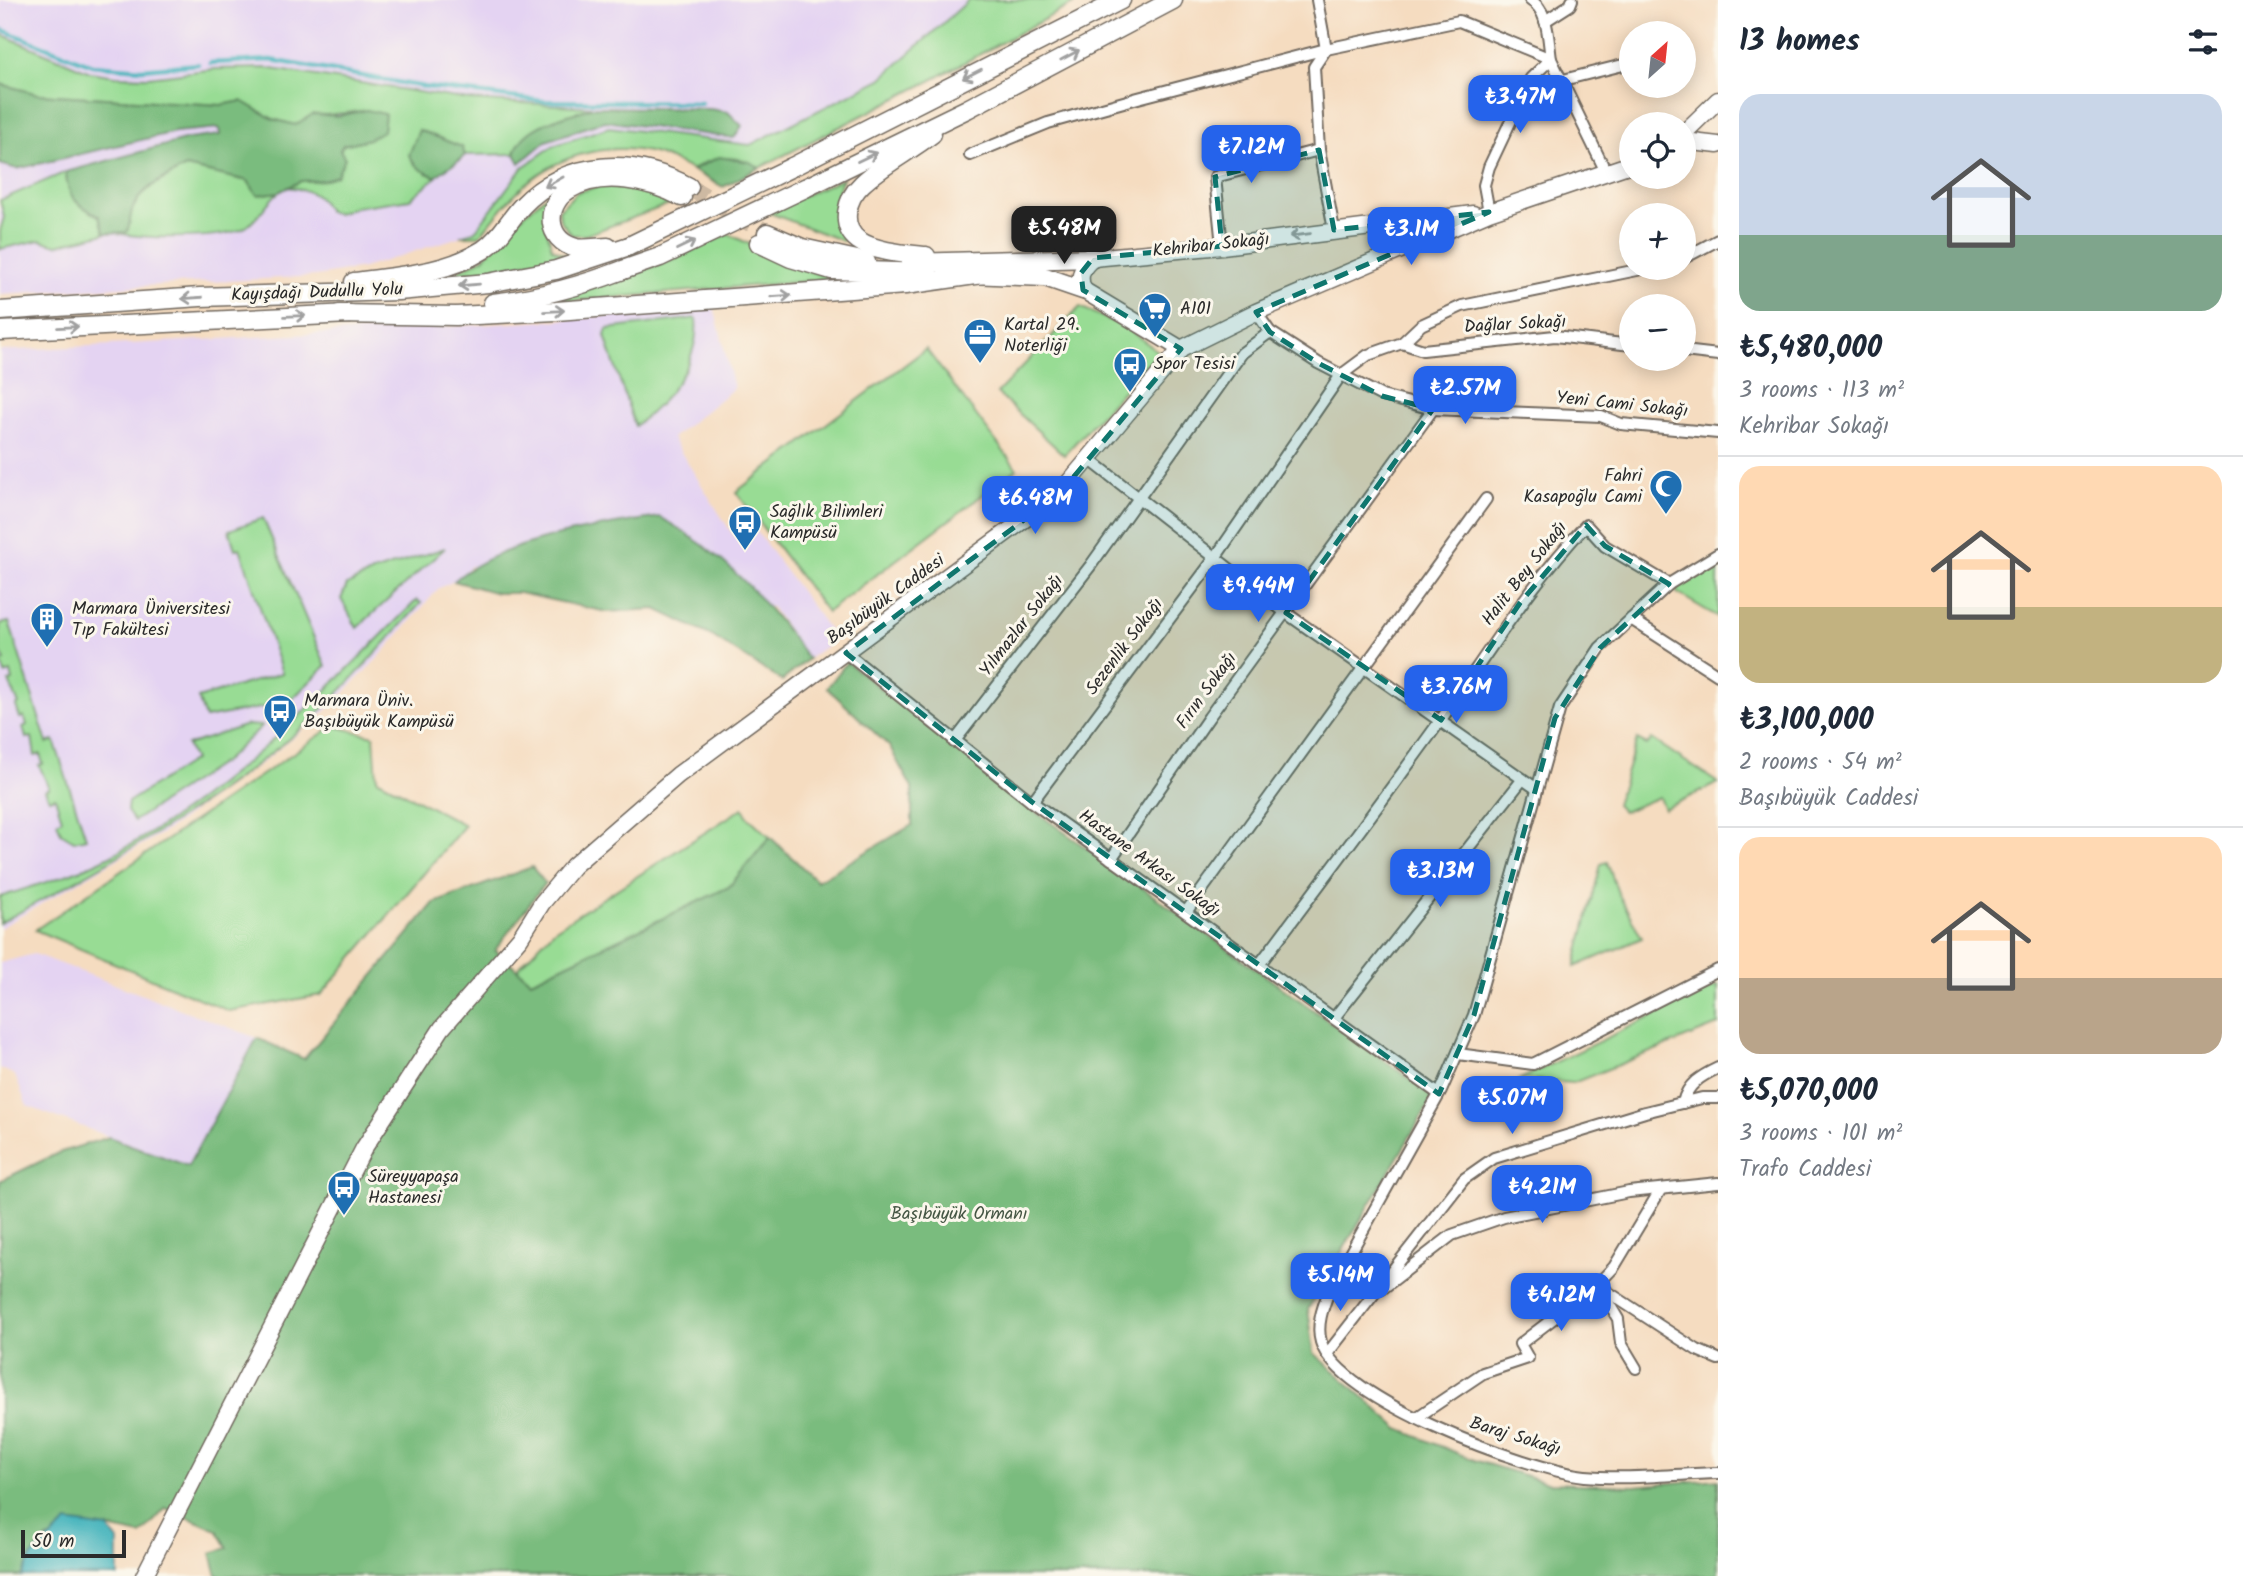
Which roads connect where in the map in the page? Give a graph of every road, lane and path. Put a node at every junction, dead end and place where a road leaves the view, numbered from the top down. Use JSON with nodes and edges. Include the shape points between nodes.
{"nodes":[{"id":1,"x":1121,"y":0,"type":"edge"},
{"id":2,"x":1173,"y":0,"type":"edge"},
{"id":3,"x":1317,"y":0,"type":"edge"},
{"id":4,"x":1530,"y":0,"type":"edge"},
{"id":5,"x":1572,"y":0,"type":"edge"},
{"id":6,"x":1545,"y":21,"type":"junction"},
{"id":7,"x":1326,"y":49,"type":"junction"},
{"id":8,"x":1551,"y":60,"type":"junction"},
{"id":9,"x":1619,"y":66,"type":"edge"},
{"id":10,"x":1563,"y":80,"type":"junction"},
{"id":11,"x":1718,"y":100,"type":"edge"},
{"id":12,"x":967,"y":109,"type":"junction"},
{"id":13,"x":1696,"y":121,"type":"edge"},
{"id":14,"x":1696,"y":142,"type":"edge"},
{"id":15,"x":1718,"y":145,"type":"edge"},
{"id":16,"x":1319,"y":150,"type":"junction"},
{"id":17,"x":970,"y":155,"type":"dead end"},
{"id":18,"x":1619,"y":169,"type":"edge"},
{"id":19,"x":1607,"y":174,"type":"junction"},
{"id":20,"x":1489,"y":212,"type":"junction"},
{"id":21,"x":1334,"y":230,"type":"junction"},
{"id":22,"x":763,"y":238,"type":"tunnel mouth"},
{"id":23,"x":1718,"y":240,"type":"edge"},
{"id":24,"x":629,"y":246,"type":"junction"},
{"id":25,"x":1222,"y":246,"type":"junction"},
{"id":26,"x":1696,"y":252,"type":"edge"},
{"id":27,"x":1093,"y":258,"type":"junction"},
{"id":28,"x":980,"y":267,"type":"junction"},
{"id":29,"x":1619,"y":274,"type":"edge"},
{"id":30,"x":1083,"y":290,"type":"junction"},
{"id":31,"x":272,"y":295,"type":"junction"},
{"id":32,"x":0,"y":311,"type":"edge"},
{"id":33,"x":1256,"y":312,"type":"junction"},
{"id":34,"x":339,"y":314,"type":"junction"},
{"id":35,"x":0,"y":331,"type":"edge"},
{"id":36,"x":1270,"y":332,"type":"junction"},
{"id":37,"x":1402,"y":343,"type":"junction"},
{"id":38,"x":1619,"y":344,"type":"edge"},
{"id":39,"x":1181,"y":349,"type":"junction"},
{"id":40,"x":1696,"y":352,"type":"edge"},
{"id":41,"x":1718,"y":355,"type":"edge"},
{"id":42,"x":1341,"y":375,"type":"junction"},
{"id":43,"x":1433,"y":409,"type":"junction"},
{"id":44,"x":1718,"y":433,"type":"edge"},
{"id":45,"x":1090,"y":459,"type":"junction"},
{"id":46,"x":1140,"y":498,"type":"junction"},
{"id":47,"x":1486,"y":499,"type":"dead end"},
{"id":48,"x":1718,"y":554,"type":"edge"},
{"id":49,"x":1214,"y":558,"type":"junction"},
{"id":50,"x":1669,"y":584,"type":"junction"},
{"id":51,"x":1286,"y":612,"type":"junction"},
{"id":52,"x":1631,"y":619,"type":"junction"},
{"id":53,"x":839,"y":658,"type":"junction"},
{"id":54,"x":1364,"y":666,"type":"junction"},
{"id":55,"x":1718,"y":675,"type":"edge"},
{"id":56,"x":1441,"y":720,"type":"junction"},
{"id":57,"x":954,"y":742,"type":"junction"},
{"id":58,"x":1521,"y":780,"type":"junction"},
{"id":59,"x":1537,"y":789,"type":"junction"},
{"id":60,"x":1032,"y":802,"type":"junction"},
{"id":61,"x":1111,"y":859,"type":"junction"},
{"id":62,"x":1186,"y":912,"type":"junction"},
{"id":63,"x":1259,"y":965,"type":"junction"},
{"id":64,"x":1718,"y":970,"type":"edge"},
{"id":65,"x":1334,"y":1018,"type":"junction"},
{"id":66,"x":1458,"y":1054,"type":"junction"},
{"id":67,"x":1718,"y":1068,"type":"edge"},
{"id":68,"x":1439,"y":1094,"type":"junction"},
{"id":69,"x":1718,"y":1098,"type":"edge"},
{"id":70,"x":1683,"y":1103,"type":"junction"},
{"id":71,"x":1718,"y":1184,"type":"edge"},
{"id":72,"x":1661,"y":1189,"type":"junction"},
{"id":73,"x":1597,"y":1285,"type":"junction"},
{"id":74,"x":1377,"y":1293,"type":"junction"},
{"id":75,"x":1327,"y":1354,"type":"junction"},
{"id":76,"x":1718,"y":1359,"type":"edge"},
{"id":77,"x":1636,"y":1368,"type":"dead end"},
{"id":78,"x":1416,"y":1418,"type":"junction"},
{"id":79,"x":1718,"y":1473,"type":"edge"},
{"id":80,"x":144,"y":1576,"type":"edge"}],
"edges":[{"from":1,"to":24,"type":"main road","name":"Kayışdağı Dudullu Yolu","one_way":true,"bridge":true},
{"from":12,"to":2,"type":"main road","one_way":true},
{"from":3,"to":7,"type":"street"},
{"from":4,"to":6,"type":"street"},
{"from":5,"to":6,"type":"street"},
{"from":6,"to":8,"type":"street"},
{"from":7,"to":8,"type":"street","via":[[1459,21]]},
{"from":7,"to":16,"type":"street","via":[[1314,67]]},
{"from":7,"to":17,"type":"street","via":[[1048,122]]},
{"from":8,"to":10,"type":"street"},
{"from":8,"to":20,"type":"street","via":[[1531,78],[1489,167],[1484,185]]},
{"from":9,"to":10,"type":"street"},
{"from":10,"to":19,"type":"street"},
{"from":11,"to":13,"type":"main road"},
{"from":12,"to":28,"type":"main road","via":[[863,183],[850,197],[846,210],[848,225],[858,240]]},
{"from":34,"to":12,"type":"main road","name":"Kayışdağı Dudullu Yolu","one_way":true,"bridge":true,"via":[[521,300],[592,282],[660,257]]},
{"from":14,"to":15,"type":"main road"},
{"from":16,"to":21,"type":"street"},
{"from":16,"to":25,"type":"street","via":[[1215,177]]},
{"from":18,"to":19,"type":"main road","name":"Başıbüyük Caddesi"},
{"from":19,"to":20,"type":"main road","name":"Başıbüyük Caddesi"},
{"from":20,"to":21,"type":"main road","name":"Kehribar Sokağı"},
{"from":20,"to":33,"type":"main road","name":"Başıbüyük Caddesi"},
{"from":21,"to":25,"type":"main road","name":"Kehribar Sokağı","one_way":true},
{"from":22,"to":28,"type":"main road","via":[[791,258],[832,270]]},
{"from":23,"to":26,"type":"street"},
{"from":24,"to":31,"type":"main road","name":"Kayışdağı Dudullu Yolu","one_way":true,"via":[[556,270],[488,283]]},
{"from":24,"to":31,"type":"main road","one_way":true,"via":[[576,248],[556,237],[551,212],[558,198],[569,189],[598,180],[645,182],[685,192],[668,176],[641,168],[596,168],[550,182],[485,248],[445,267]]},
{"from":25,"to":27,"type":"main road","name":"Kehribar Sokağı"},
{"from":27,"to":28,"type":"main road","name":"Kehribar Sokağı"},
{"from":27,"to":30,"type":"main road","via":[[1081,273]]},
{"from":28,"to":30,"type":"main road","via":[[1045,277]]},
{"from":34,"to":28,"type":"main road","one_way":true,"via":[[456,316],[556,311],[905,285]]},
{"from":29,"to":37,"type":"street","via":[[1462,306],[1421,325]]},
{"from":30,"to":39,"type":"main road"},
{"from":31,"to":32,"type":"main road","name":"Kayışdağı Dudullu Yolu","one_way":true},
{"from":33,"to":36,"type":"street","name":"Yeni Cami Sokağı"},
{"from":33,"to":39,"type":"main road","name":"Başıbüyük Caddesi"},
{"from":35,"to":34,"type":"main road","name":"Kayışdağı Dudullu Yolu","one_way":true},
{"from":36,"to":42,"type":"street","name":"Yeni Cami Sokağı"},
{"from":36,"to":46,"type":"street","name":"Yılmazlar Sokağı","via":[[1242,353]]},
{"from":37,"to":38,"type":"street","name":"Dağlar Sokağı","via":[[1423,349],[1555,337]]},
{"from":37,"to":42,"type":"street","name":"Sezenlik Sokağı","via":[[1367,355]]},
{"from":39,"to":45,"type":"main road","name":"Başıbüyük Caddesi"},
{"from":40,"to":41,"type":"street"},
{"from":42,"to":43,"type":"street","name":"Yeni Cami Sokağı","via":[[1382,396]]},
{"from":42,"to":49,"type":"street","name":"Sezenlik Sokağı"},
{"from":43,"to":44,"type":"street","name":"Yeni Cami Sokağı","via":[[1601,416],[1620,424]]},
{"from":43,"to":51,"type":"street","name":"Fırın Sokağı"},
{"from":45,"to":46,"type":"street"},
{"from":45,"to":53,"type":"main road","name":"Başıbüyük Caddesi","via":[[1060,493],[1028,519]]},
{"from":46,"to":49,"type":"street"},
{"from":46,"to":57,"type":"street","name":"Yılmazlar Sokağı"},
{"from":47,"to":54,"type":"street"},
{"from":48,"to":50,"type":"street"},
{"from":49,"to":51,"type":"street"},
{"from":49,"to":60,"type":"street","name":"Sezenlik Sokağı"},
{"from":50,"to":52,"type":"street"},
{"from":50,"to":56,"type":"street","name":"Halit Bey Sokağı","via":[[1605,546],[1586,525],[1520,603]]},
{"from":51,"to":54,"type":"street"},
{"from":51,"to":61,"type":"street","name":"Fırın Sokağı"},
{"from":52,"to":55,"type":"street"},
{"from":52,"to":59,"type":"street","via":[[1600,648],[1560,708]]},
{"from":53,"to":57,"type":"street","name":"Hastane Arkası Sokağı"},
{"from":53,"to":80,"type":"main road","name":"Başıbüyük Caddesi","via":[[678,775],[573,866],[520,938],[442,1028],[364,1148]]},
{"from":54,"to":56,"type":"street"},
{"from":54,"to":62,"type":"street"},
{"from":56,"to":58,"type":"street"},
{"from":56,"to":63,"type":"street","name":"Halit Bey Sokağı"},
{"from":57,"to":60,"type":"street","name":"Hastane Arkası Sokağı"},
{"from":58,"to":59,"type":"street"},
{"from":58,"to":65,"type":"street"},
{"from":59,"to":66,"type":"street","via":[[1474,1014]]},
{"from":60,"to":61,"type":"street","name":"Hastane Arkası Sokağı"},
{"from":61,"to":62,"type":"street","name":"Hastane Arkası Sokağı"},
{"from":62,"to":63,"type":"street","name":"Hastane Arkası Sokağı"},
{"from":63,"to":65,"type":"street","name":"Hastane Arkası Sokağı"},
{"from":64,"to":66,"type":"street","via":[[1533,1064]]},
{"from":65,"to":68,"type":"street","name":"Hastane Arkası Sokağı"},
{"from":66,"to":68,"type":"street"},
{"from":67,"to":70,"type":"street","via":[[1694,1082]]},
{"from":68,"to":75,"type":"street","via":[[1329,1291],[1320,1316],[1321,1342]]},
{"from":69,"to":70,"type":"street"},
{"from":70,"to":74,"type":"street","via":[[1494,1158],[1464,1180]]},
{"from":71,"to":72,"type":"street"},
{"from":72,"to":73,"type":"street","via":[[1614,1267]]},
{"from":72,"to":74,"type":"street","via":[[1504,1217],[1452,1235]]},
{"from":73,"to":76,"type":"street"},
{"from":73,"to":77,"type":"street","via":[[1618,1319],[1621,1343]]},
{"from":73,"to":78,"type":"street","via":[[1520,1344],[1528,1358],[1483,1373]]},
{"from":74,"to":75,"type":"street"},
{"from":75,"to":78,"type":"street","name":"Baraj Sokağı","via":[[1355,1381]]},
{"from":78,"to":79,"type":"street","name":"Baraj Sokağı","via":[[1466,1441],[1584,1476]]}]}
